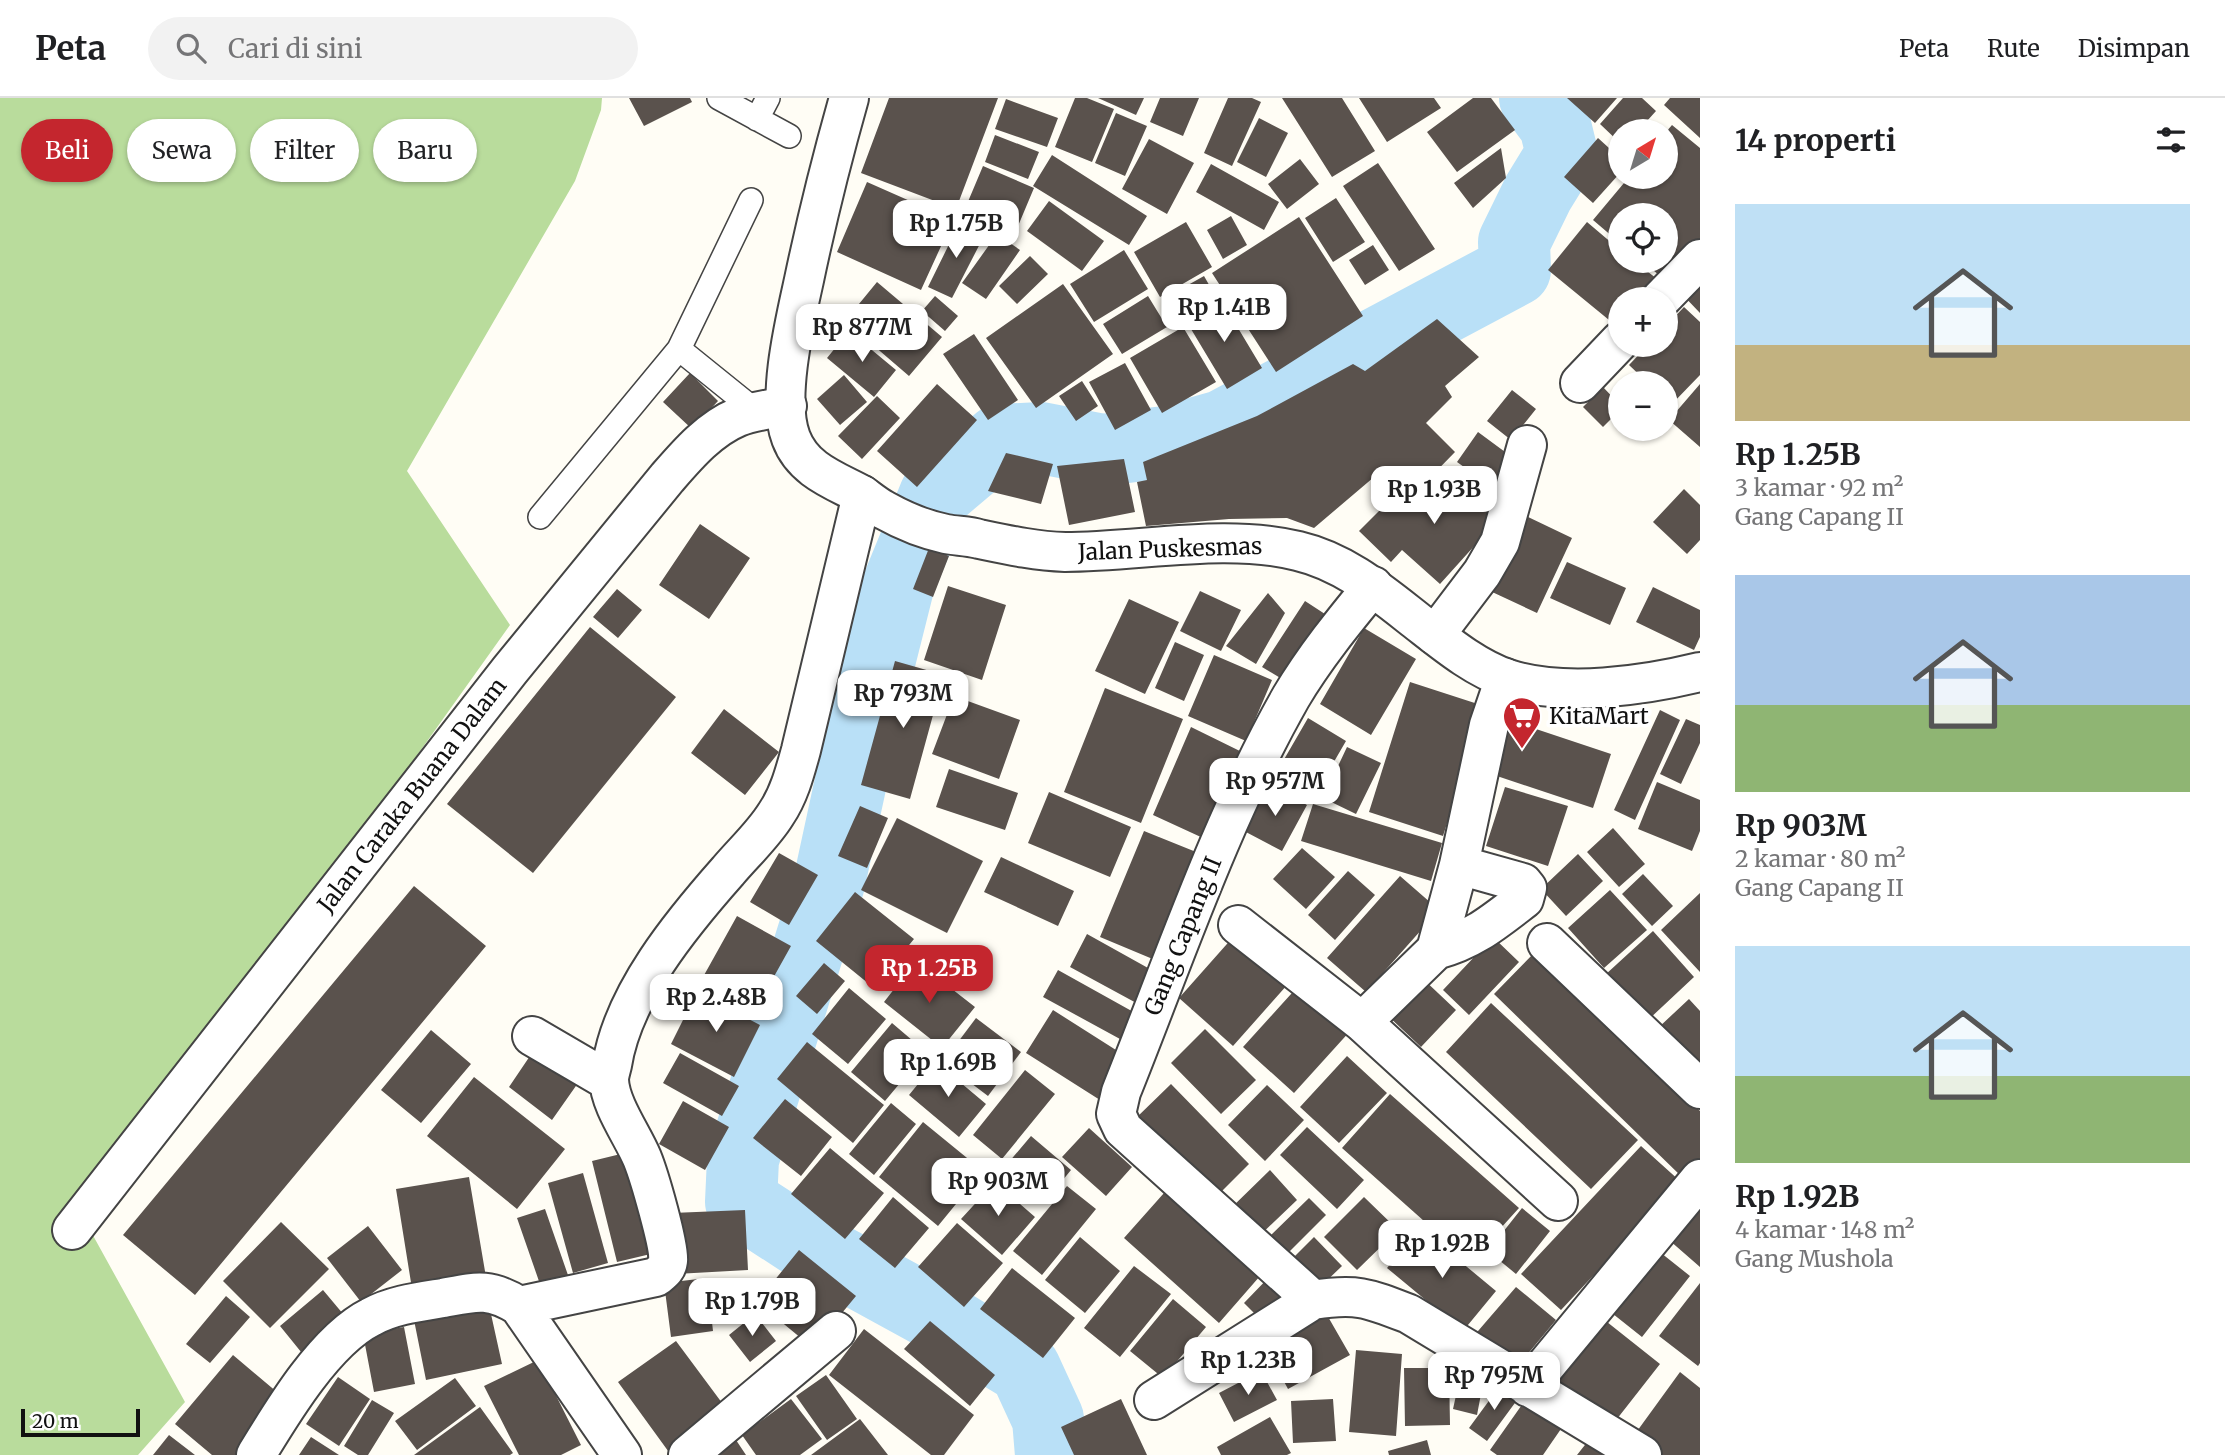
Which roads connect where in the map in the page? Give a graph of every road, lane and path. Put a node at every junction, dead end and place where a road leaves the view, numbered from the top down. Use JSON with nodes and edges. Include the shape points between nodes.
{"nodes":[{"id":1,"x":719,"y":98,"type":"edge"},
{"id":2,"x":768,"y":98,"type":"edge"},
{"id":3,"x":849,"y":98,"type":"edge"},
{"id":4,"x":757,"y":119,"type":"junction"},
{"id":5,"x":789,"y":136,"type":"dead end"},
{"id":6,"x":751,"y":200,"type":"dead end"},
{"id":7,"x":1700,"y":259,"type":"edge"},
{"id":8,"x":1673,"y":287,"type":"edge"},
{"id":9,"x":679,"y":349,"type":"junction"},
{"id":10,"x":1608,"y":354,"type":"edge"},
{"id":11,"x":1580,"y":383,"type":"dead end"},
{"id":12,"x":772,"y":409,"type":"junction"},
{"id":13,"x":1527,"y":444,"type":"dead end"},
{"id":14,"x":872,"y":503,"type":"junction"},
{"id":15,"x":540,"y":517,"type":"dead end"},
{"id":16,"x":1373,"y":586,"type":"junction"},
{"id":17,"x":1435,"y":635,"type":"junction"},
{"id":18,"x":1700,"y":672,"type":"edge"},
{"id":19,"x":1505,"y":678,"type":"junction"},
{"id":20,"x":1458,"y":865,"type":"junction"},
{"id":21,"x":1238,"y":925,"type":"dead end"},
{"id":22,"x":1547,"y":943,"type":"dead end"},
{"id":23,"x":1436,"y":950,"type":"junction"},
{"id":24,"x":1362,"y":1022,"type":"junction"},
{"id":25,"x":532,"y":1036,"type":"dead end"},
{"id":26,"x":609,"y":1081,"type":"junction"},
{"id":27,"x":1700,"y":1089,"type":"edge"},
{"id":28,"x":1700,"y":1180,"type":"edge"},
{"id":29,"x":1558,"y":1202,"type":"dead end"},
{"id":30,"x":72,"y":1230,"type":"dead end"},
{"id":31,"x":1312,"y":1300,"type":"junction"},
{"id":32,"x":519,"y":1306,"type":"junction"},
{"id":33,"x":836,"y":1331,"type":"dead end"},
{"id":34,"x":1528,"y":1387,"type":"junction"},
{"id":35,"x":1154,"y":1399,"type":"dead end"},
{"id":36,"x":256,"y":1455,"type":"edge"},
{"id":37,"x":622,"y":1455,"type":"edge"},
{"id":38,"x":688,"y":1455,"type":"edge"},
{"id":39,"x":1642,"y":1455,"type":"edge"}],
"edges":[{"from":1,"to":4,"type":"lane"},
{"from":2,"to":4,"type":"lane"},
{"from":3,"to":12,"type":"street","name":"Jalan Puskesmas","via":[[826,180],[787,372]]},
{"from":4,"to":5,"type":"lane"},
{"from":6,"to":9,"type":"lane"},
{"from":7,"to":8,"type":"street"},
{"from":9,"to":12,"type":"lane"},
{"from":9,"to":15,"type":"lane"},
{"from":10,"to":11,"type":"street"},
{"from":12,"to":14,"type":"street","name":"Jalan Puskesmas","via":[[787,424],[801,457],[825,477]]},
{"from":12,"to":30,"type":"street","name":"Jalan Caraka Buana Dalam","via":[[720,426],[667,478],[510,670]]},
{"from":13,"to":17,"type":"street","via":[[1500,542]]},
{"from":14,"to":16,"type":"street","name":"Jalan Puskesmas","via":[[943,533],[1008,547],[1061,552],[1272,545],[1316,555]]},
{"from":14,"to":26,"type":"street","via":[[802,750],[778,813],[661,956],[634,1001]]},
{"from":16,"to":17,"type":"street","name":"Jalan Puskesmas"},
{"from":16,"to":31,"type":"street","name":"Gang Capang II","via":[[1292,696],[1230,818],[1116,1114],[1123,1129]]},
{"from":17,"to":19,"type":"street","name":"Jalan Puskesmas"},
{"from":18,"to":19,"type":"street","name":"Jalan Puskesmas","via":[[1591,687]]},
{"from":19,"to":20,"type":"street","via":[[1489,725]]},
{"from":20,"to":23,"type":"street"},
{"from":20,"to":23,"type":"street","via":[[1523,883],[1527,892],[1480,933]]},
{"from":21,"to":24,"type":"street"},
{"from":22,"to":27,"type":"street"},
{"from":23,"to":24,"type":"street"},
{"from":24,"to":29,"type":"street"},
{"from":25,"to":26,"type":"street"},
{"from":26,"to":32,"type":"street","via":[[657,1207],[669,1259],[665,1270],[656,1277]]},
{"from":28,"to":34,"type":"street"},
{"from":31,"to":34,"type":"street","via":[[1367,1298],[1409,1314]]},
{"from":31,"to":35,"type":"street"},
{"from":32,"to":36,"type":"street","via":[[480,1291],[400,1305],[362,1322],[300,1385]]},
{"from":32,"to":37,"type":"street"},
{"from":33,"to":38,"type":"street"},
{"from":34,"to":39,"type":"street"}]}
